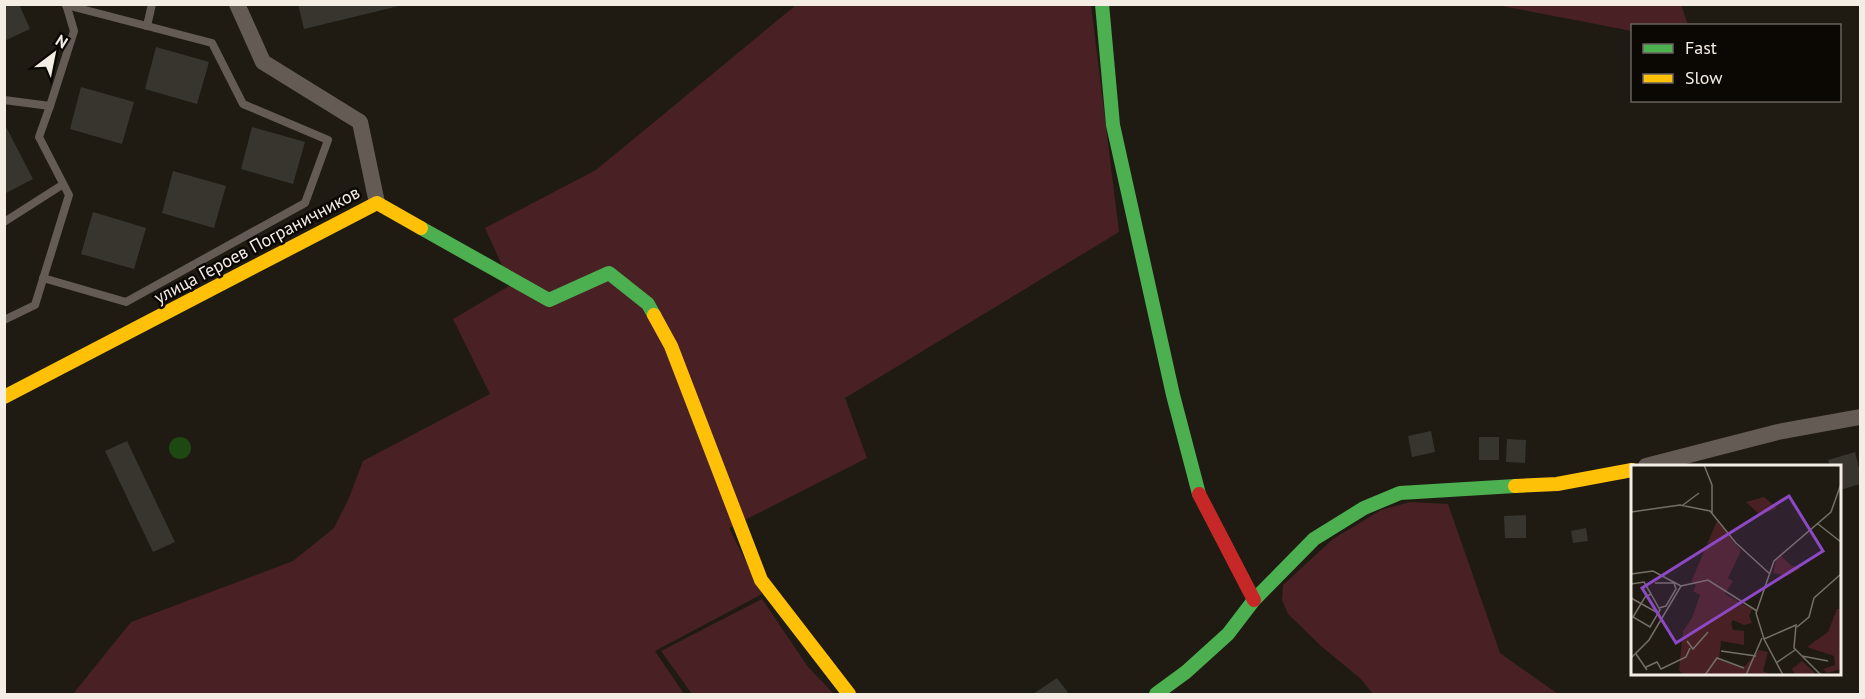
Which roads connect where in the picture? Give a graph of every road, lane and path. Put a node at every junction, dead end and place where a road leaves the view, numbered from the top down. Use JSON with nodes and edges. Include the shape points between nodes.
{"nodes":[{"id":1,"x":152,"y":4,"type":"edge"},
{"id":2,"x":237,"y":4,"type":"edge"},
{"id":3,"x":1102,"y":4,"type":"edge"},
{"id":4,"x":66,"y":5,"type":"edge"},
{"id":5,"x":147,"y":26,"type":"junction"},
{"id":6,"x":4,"y":100,"type":"edge"},
{"id":7,"x":50,"y":106,"type":"junction"},
{"id":8,"x":62,"y":185,"type":"junction"},
{"id":9,"x":377,"y":203,"type":"junction"},
{"id":10,"x":4,"y":222,"type":"edge"},
{"id":11,"x":43,"y":278,"type":"junction"},
{"id":12,"x":4,"y":320,"type":"edge"},
{"id":13,"x":4,"y":397,"type":"edge"},
{"id":14,"x":1860,"y":417,"type":"edge"},
{"id":15,"x":1650,"y":465,"type":"edge"},
{"id":16,"x":1631,"y":470,"type":"edge"},
{"id":17,"x":1254,"y":600,"type":"junction"},
{"id":18,"x":849,"y":694,"type":"edge"},
{"id":19,"x":1156,"y":694,"type":"edge"}],
"edges":[{"from":1,"to":5,"type":"lane"},
{"from":2,"to":9,"type":"street","via":[[263,62],[360,122]]},
{"from":3,"to":17,"type":"street","via":[[1113,125],[1173,395],[1199,495]]},
{"from":4,"to":5,"type":"lane"},
{"from":4,"to":7,"type":"lane","via":[[74,31]]},
{"from":5,"to":11,"type":"lane","via":[[212,44],[243,104],[328,140],[305,203],[126,302]]},
{"from":6,"to":7,"type":"lane"},
{"from":7,"to":8,"type":"lane","via":[[39,137]]},
{"from":8,"to":10,"type":"lane"},
{"from":8,"to":11,"type":"lane","via":[[69,195]]},
{"from":9,"to":13,"type":"street","name":"улица Героев Пограничников"},
{"from":9,"to":18,"type":"street","name":"улица Героев Пограничников","via":[[549,300],[609,273],[648,304],[671,346],[762,580]]},
{"from":11,"to":12,"type":"lane","via":[[35,305]]},
{"from":14,"to":15,"type":"street","via":[[1778,432]]},
{"from":16,"to":17,"type":"street","via":[[1557,484],[1400,494],[1364,508],[1314,539]]},
{"from":17,"to":19,"type":"street","via":[[1228,633]]}]}
